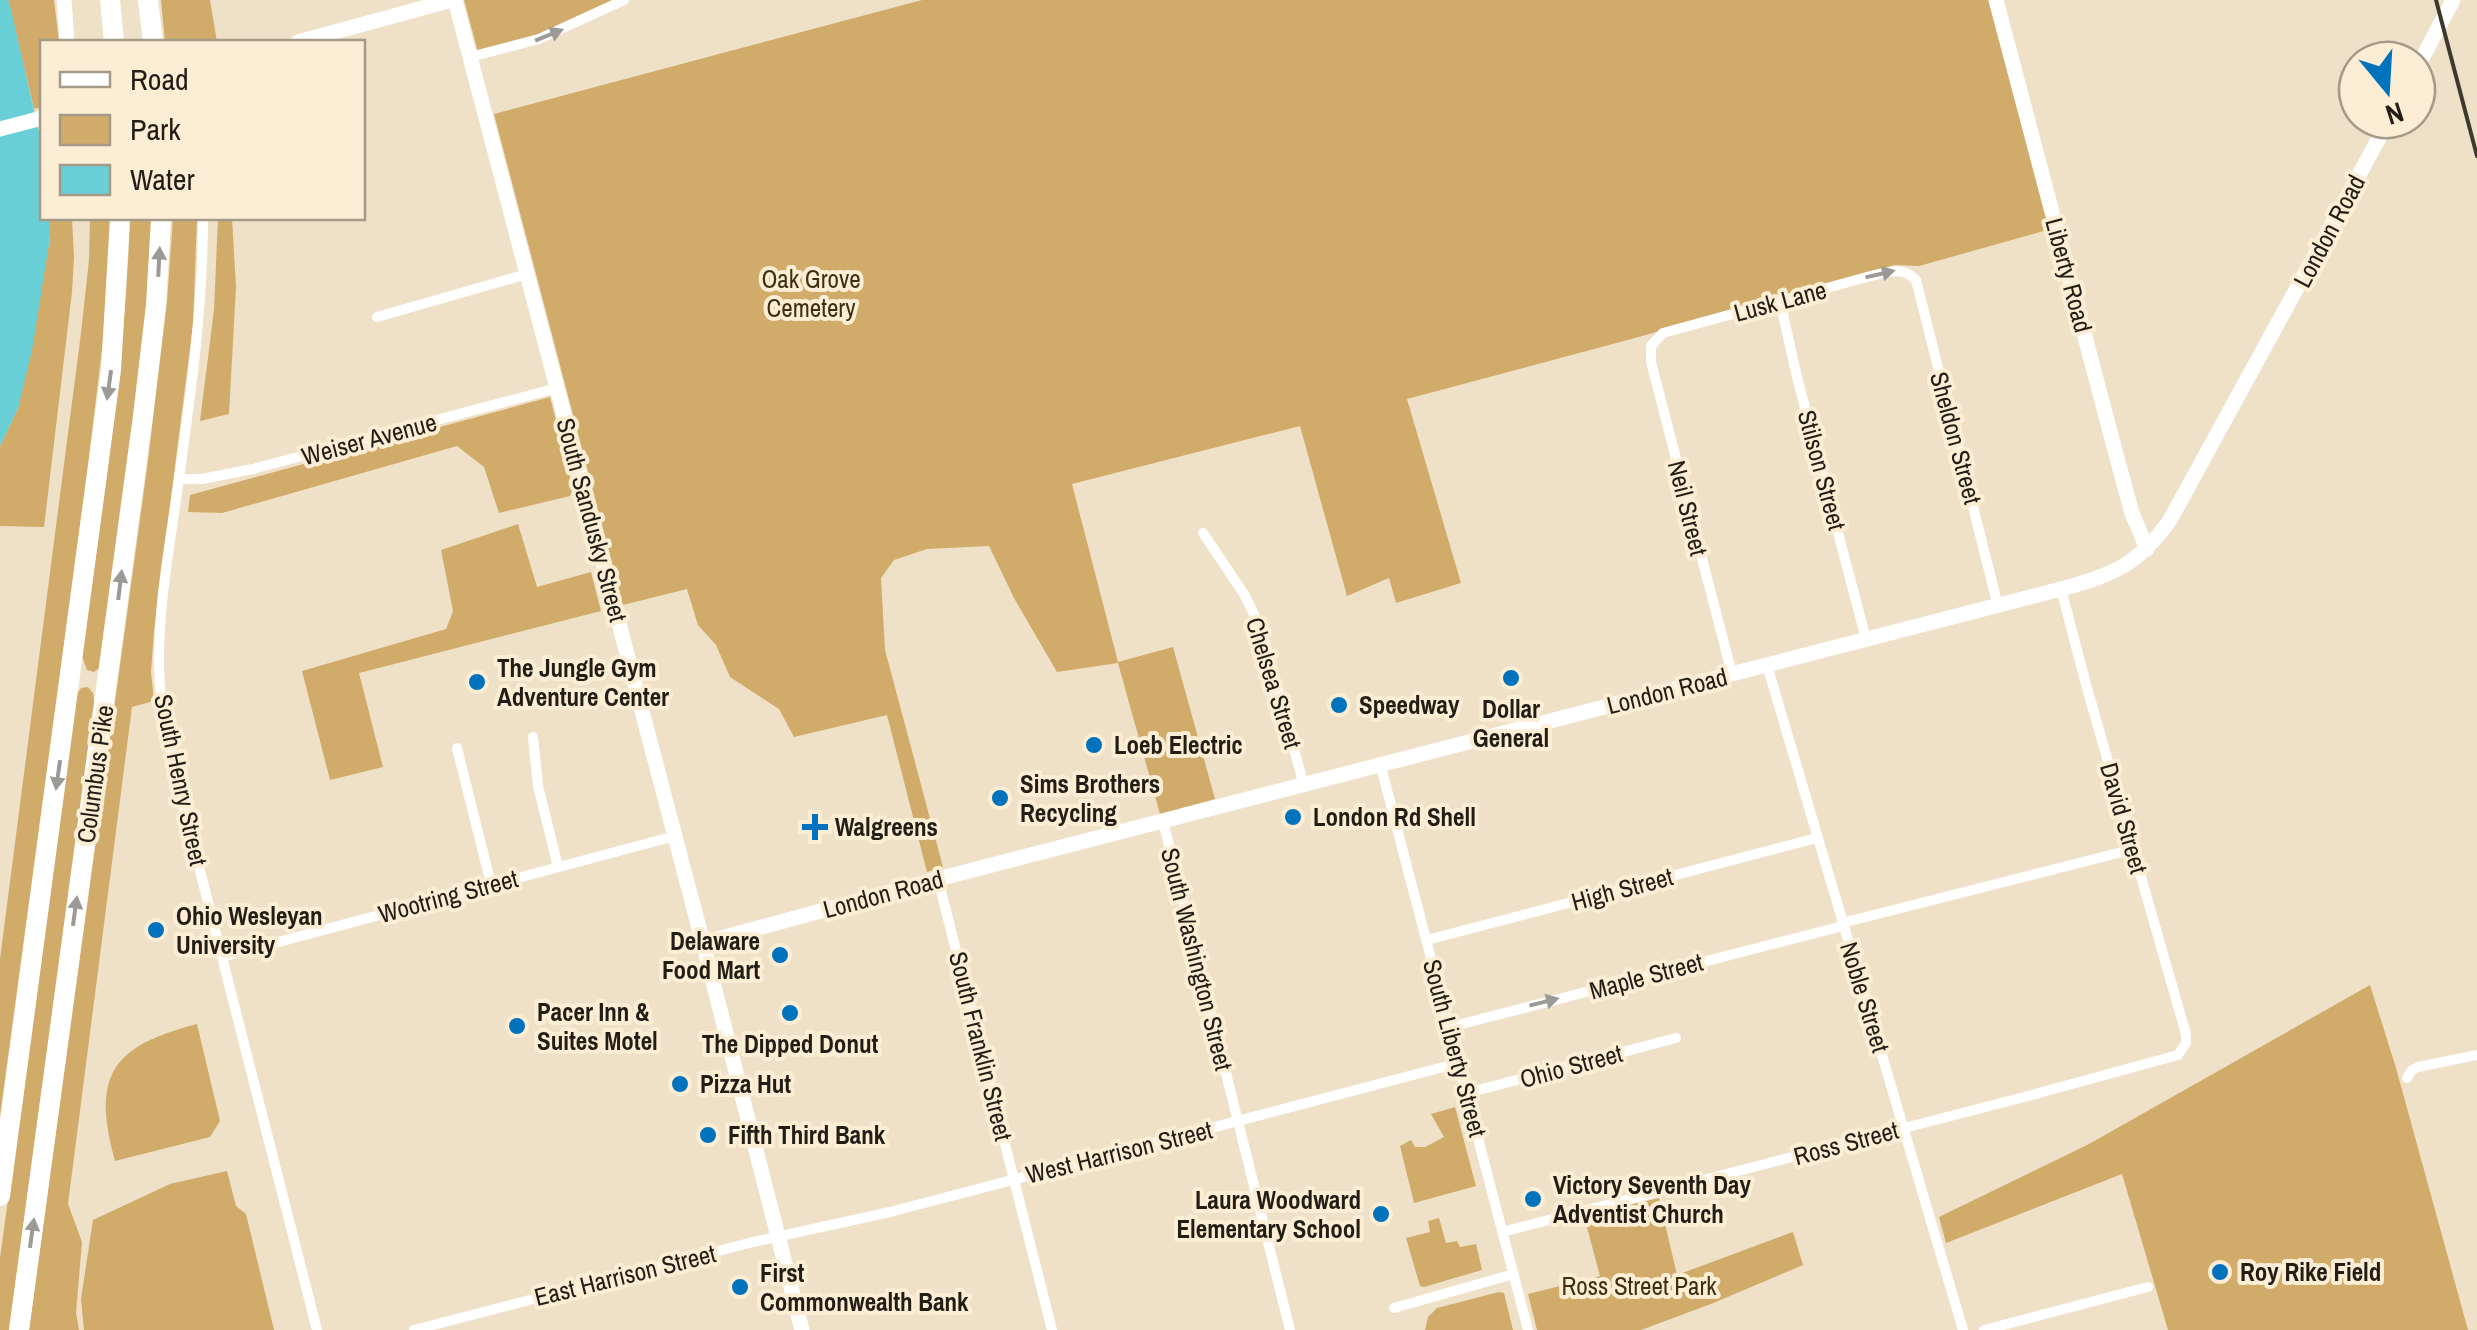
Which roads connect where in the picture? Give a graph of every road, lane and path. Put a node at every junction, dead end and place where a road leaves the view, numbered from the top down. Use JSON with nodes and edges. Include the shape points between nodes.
{"nodes":[{"id":1,"x":64,"y":0,"type":"edge"},
{"id":2,"x":110,"y":0,"type":"edge"},
{"id":3,"x":148,"y":0,"type":"edge"},
{"id":4,"x":454,"y":0,"type":"edge"},
{"id":5,"x":624,"y":0,"type":"edge"},
{"id":6,"x":1996,"y":0,"type":"edge"},
{"id":7,"x":2454,"y":0,"type":"edge"},
{"id":8,"x":67,"y":40,"type":"edge"},
{"id":9,"x":114,"y":40,"type":"edge"},
{"id":10,"x":153,"y":40,"type":"edge"},
{"id":11,"x":305,"y":40,"type":"edge"},
{"id":12,"x":2432,"y":40,"type":"edge"},
{"id":13,"x":470,"y":56,"type":"junction"},
{"id":14,"x":40,"y":119,"type":"edge"},
{"id":15,"x":0,"y":129,"type":"edge"},
{"id":16,"x":2378,"y":140,"type":"edge"},
{"id":17,"x":120,"y":220,"type":"edge"},
{"id":18,"x":161,"y":220,"type":"edge"},
{"id":19,"x":203,"y":220,"type":"edge"},
{"id":20,"x":527,"y":274,"type":"junction"},
{"id":21,"x":1910,"y":274,"type":"joint"},
{"id":22,"x":1780,"y":300,"type":"junction"},
{"id":23,"x":377,"y":317,"type":"dead end"},
{"id":24,"x":1653,"y":341,"type":"joint"},
{"id":25,"x":558,"y":388,"type":"junction"},
{"id":26,"x":179,"y":479,"type":"junction"},
{"id":27,"x":1202,"y":534,"type":"dead end"},
{"id":28,"x":2147,"y":548,"type":"junction"},
{"id":29,"x":2061,"y":589,"type":"junction"},
{"id":30,"x":1998,"y":606,"type":"junction"},
{"id":31,"x":1866,"y":639,"type":"junction"},
{"id":32,"x":1767,"y":665,"type":"junction"},
{"id":33,"x":1732,"y":674,"type":"junction"},
{"id":34,"x":534,"y":737,"type":"dead end"},
{"id":35,"x":457,"y":748,"type":"dead end"},
{"id":36,"x":1381,"y":766,"type":"junction"},
{"id":37,"x":1304,"y":786,"type":"junction"},
{"id":38,"x":1163,"y":821,"type":"junction"},
{"id":39,"x":675,"y":836,"type":"junction"},
{"id":40,"x":1817,"y":838,"type":"junction"},
{"id":41,"x":2134,"y":849,"type":"junction"},
{"id":42,"x":558,"y":867,"type":"junction"},
{"id":43,"x":938,"y":879,"type":"junction"},
{"id":44,"x":491,"y":884,"type":"junction"},
{"id":45,"x":1843,"y":925,"type":"junction"},
{"id":46,"x":1427,"y":940,"type":"junction"},
{"id":47,"x":703,"y":943,"type":"junction"},
{"id":48,"x":222,"y":957,"type":"junction"},
{"id":49,"x":1450,"y":1027,"type":"junction"},
{"id":50,"x":1676,"y":1038,"type":"dead end"},
{"id":51,"x":2184,"y":1046,"type":"joint"},
{"id":52,"x":2477,"y":1054,"type":"edge"},
{"id":53,"x":1459,"y":1063,"type":"junction"},
{"id":54,"x":2407,"y":1078,"type":"dead end"},
{"id":55,"x":1467,"y":1093,"type":"junction"},
{"id":56,"x":1237,"y":1122,"type":"junction"},
{"id":57,"x":1904,"y":1128,"type":"junction"},
{"id":58,"x":1014,"y":1179,"type":"junction"},
{"id":59,"x":0,"y":1196,"type":"edge"},
{"id":60,"x":1502,"y":1232,"type":"junction"},
{"id":61,"x":778,"y":1237,"type":"junction"},
{"id":62,"x":1514,"y":1274,"type":"junction"},
{"id":63,"x":2148,"y":1287,"type":"dead end"},
{"id":64,"x":1394,"y":1308,"type":"dead end"},
{"id":65,"x":19,"y":1330,"type":"edge"},
{"id":66,"x":317,"y":1330,"type":"edge"},
{"id":67,"x":414,"y":1330,"type":"edge"},
{"id":68,"x":802,"y":1330,"type":"edge"},
{"id":69,"x":1052,"y":1330,"type":"edge"},
{"id":70,"x":1290,"y":1330,"type":"edge"},
{"id":71,"x":1528,"y":1330,"type":"edge"},
{"id":72,"x":1963,"y":1330,"type":"edge"},
{"id":73,"x":1984,"y":1330,"type":"edge"}],
"edges":[{"from":1,"to":8,"type":"street"},
{"from":2,"to":9,"type":"highway"},
{"from":3,"to":10,"type":"highway"},
{"from":4,"to":11,"type":"street"},
{"from":4,"to":13,"type":"street","name":"South Sandusky Street"},
{"from":13,"to":5,"type":"street","one_way":true,"via":[[539,39]]},
{"from":6,"to":28,"type":"street","name":"Liberty Road","via":[[2116,458]]},
{"from":7,"to":12,"type":"street"},
{"from":13,"to":20,"type":"street","name":"South Sandusky Street"},
{"from":14,"to":15,"type":"street"},
{"from":16,"to":28,"type":"street","name":"London Road","via":[[2190,486]]},
{"from":17,"to":59,"type":"highway","name":"Columbus Pike","one_way":true,"via":[[111,370]]},
{"from":65,"to":18,"type":"highway","name":"Columbus Pike","one_way":true,"via":[[143,416]]},
{"from":19,"to":26,"type":"street","name":"South Henry Street","via":[[198,344]]},
{"from":20,"to":23,"type":"street"},
{"from":20,"to":25,"type":"street","name":"South Sandusky Street"},
{"from":22,"to":21,"type":"street","name":"Lusk Lane","one_way":true,"via":[[1898,270]]},
{"from":21,"to":30,"type":"street","name":"Sheldon Street"},
{"from":22,"to":24,"type":"street","name":"Lusk Lane"},
{"from":22,"to":31,"type":"street","name":"Stilson Street"},
{"from":24,"to":33,"type":"street","name":"Neil Street","via":[[1650,362]]},
{"from":25,"to":26,"type":"street","name":"Weiser Avenue","via":[[252,470]]},
{"from":25,"to":39,"type":"street","name":"South Sandusky Street"},
{"from":26,"to":48,"type":"street","name":"South Henry Street","via":[[162,611],[161,696]]},
{"from":27,"to":37,"type":"street","name":"Chelsea Street","via":[[1262,630]]},
{"from":28,"to":29,"type":"street","name":"London Road","via":[[2119,570]]},
{"from":29,"to":30,"type":"street","name":"London Road"},
{"from":29,"to":41,"type":"street","name":"David Street"},
{"from":30,"to":31,"type":"street","name":"London Road"},
{"from":31,"to":32,"type":"street","name":"London Road"},
{"from":32,"to":33,"type":"street","name":"London Road"},
{"from":32,"to":40,"type":"street","name":"Noble Street"},
{"from":33,"to":36,"type":"street","name":"London Road"},
{"from":34,"to":42,"type":"street"},
{"from":35,"to":44,"type":"street"},
{"from":36,"to":37,"type":"street","name":"London Road"},
{"from":36,"to":46,"type":"street","name":"South Liberty Street"},
{"from":37,"to":38,"type":"street","name":"London Road"},
{"from":38,"to":43,"type":"street","name":"London Road"},
{"from":38,"to":56,"type":"street","name":"South Washington Street"},
{"from":39,"to":42,"type":"street","name":"Wootring Street"},
{"from":39,"to":47,"type":"street","name":"South Sandusky Street"},
{"from":40,"to":45,"type":"street","name":"Noble Street"},
{"from":40,"to":46,"type":"street","name":"High Street"},
{"from":41,"to":45,"type":"street","name":"Maple Street"},
{"from":41,"to":51,"type":"street","name":"David Street"},
{"from":42,"to":44,"type":"street","name":"Wootring Street"},
{"from":43,"to":47,"type":"street","name":"London Road"},
{"from":43,"to":58,"type":"street","name":"South Franklin Street"},
{"from":44,"to":48,"type":"street","name":"Wootring Street"},
{"from":49,"to":45,"type":"street","name":"Maple Street","one_way":true},
{"from":45,"to":57,"type":"street","name":"Noble Street"},
{"from":46,"to":49,"type":"street","name":"South Liberty Street"},
{"from":47,"to":61,"type":"street","name":"South Sandusky Street"},
{"from":48,"to":66,"type":"street","name":"South Henry Street"},
{"from":49,"to":53,"type":"street","name":"South Liberty Street"},
{"from":50,"to":55,"type":"street","name":"Ohio Street"},
{"from":51,"to":57,"type":"street","name":"Ross Street","via":[[2167,1060]]},
{"from":52,"to":54,"type":"street","via":[[2418,1067]]},
{"from":53,"to":55,"type":"street","name":"South Liberty Street"},
{"from":53,"to":56,"type":"street","name":"West Harrison Street"},
{"from":55,"to":60,"type":"street","name":"South Liberty Street"},
{"from":56,"to":58,"type":"street","name":"West Harrison Street"},
{"from":56,"to":70,"type":"street","name":"South Washington Street"},
{"from":57,"to":60,"type":"street","name":"Ross Street"},
{"from":57,"to":72,"type":"street","name":"Noble Street"},
{"from":58,"to":61,"type":"street","name":"West Harrison Street"},
{"from":58,"to":69,"type":"street","name":"South Franklin Street"},
{"from":60,"to":62,"type":"street","name":"South Liberty Street"},
{"from":61,"to":67,"type":"street","name":"East Harrison Street"},
{"from":61,"to":68,"type":"street","name":"South Sandusky Street"},
{"from":62,"to":64,"type":"street"},
{"from":62,"to":71,"type":"street","name":"South Liberty Street"},
{"from":63,"to":73,"type":"street"}]}
